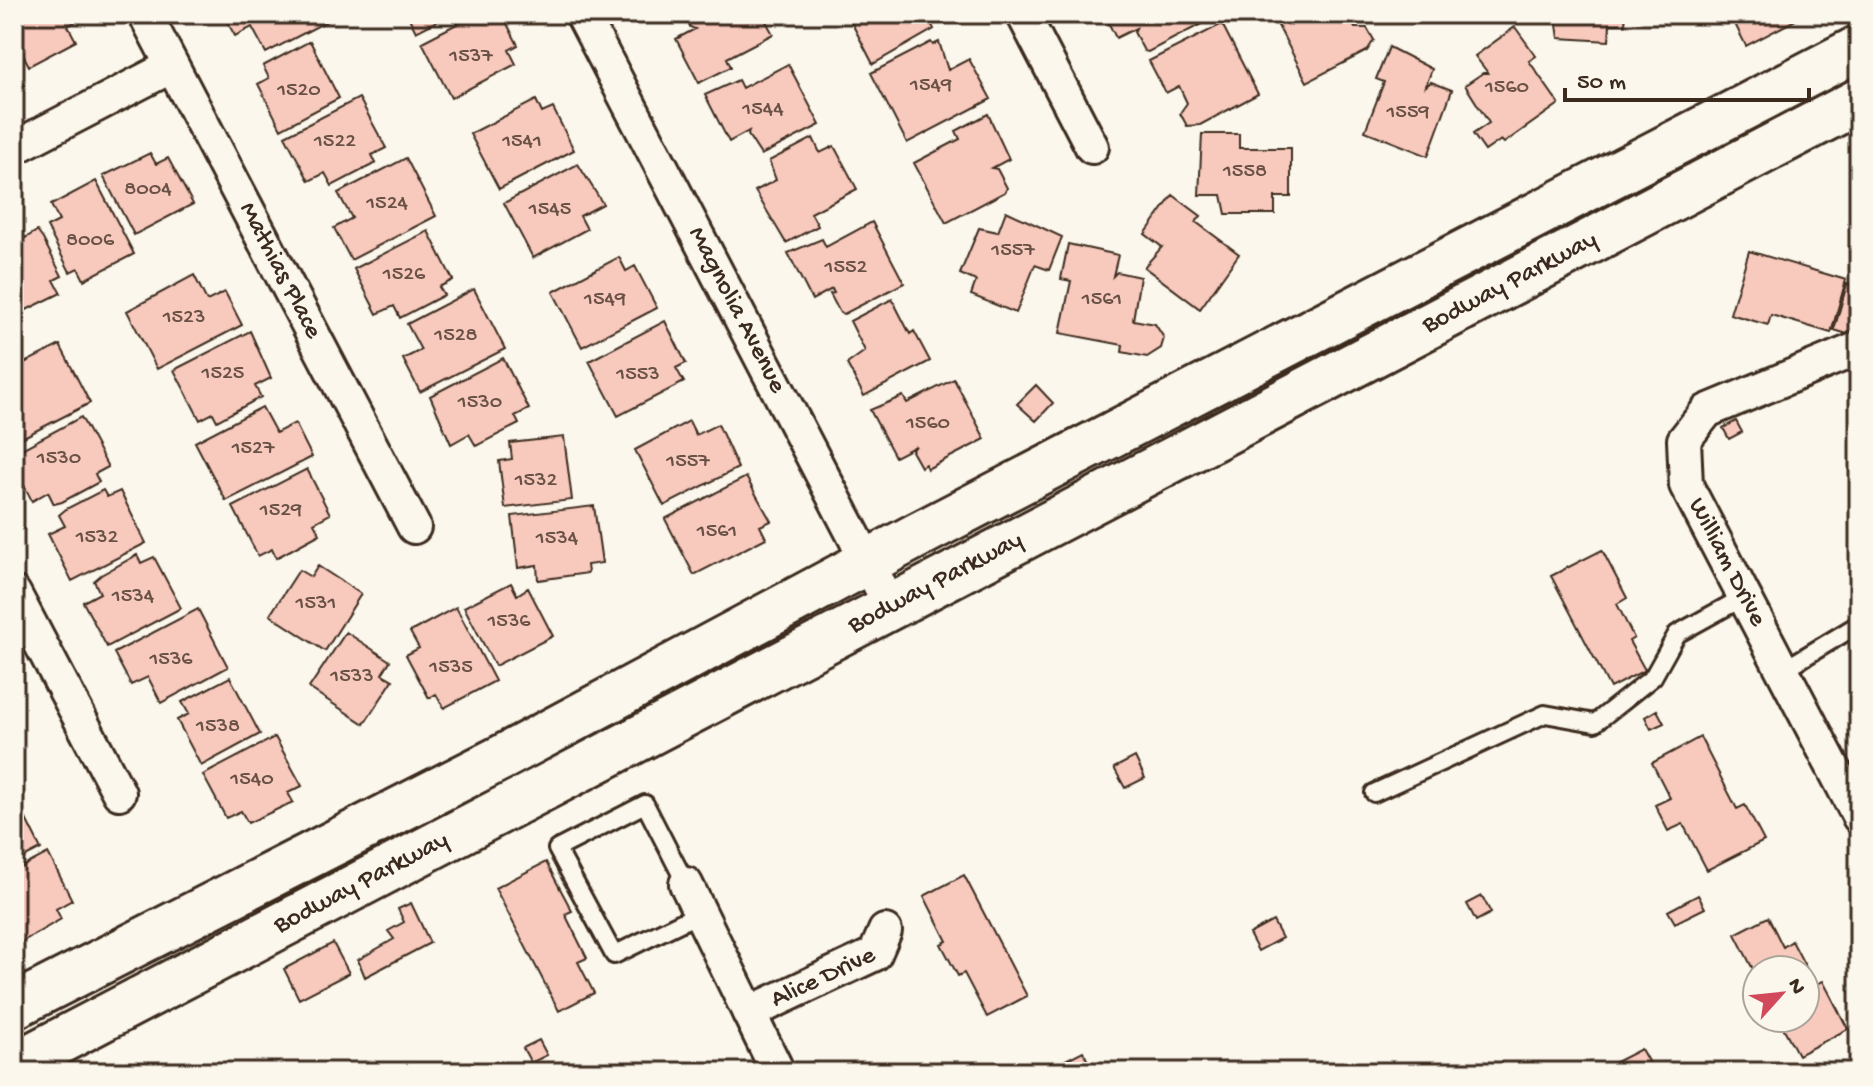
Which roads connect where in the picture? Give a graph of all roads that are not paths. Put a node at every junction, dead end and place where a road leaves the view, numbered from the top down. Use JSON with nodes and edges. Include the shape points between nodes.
{"nodes":[{"id":1,"x":145,"y":14,"type":"edge"},
{"id":2,"x":582,"y":14,"type":"edge"},
{"id":3,"x":1023,"y":14,"type":"edge"},
{"id":4,"x":1859,"y":48,"type":"edge"},
{"id":5,"x":172,"y":66,"type":"junction"},
{"id":6,"x":1859,"y":101,"type":"edge"},
{"id":7,"x":1092,"y":147,"type":"dead end"},
{"id":8,"x":14,"y":148,"type":"edge"},
{"id":9,"x":1859,"y":348,"type":"edge"},
{"id":10,"x":414,"y":527,"type":"dead end"},
{"id":11,"x":867,"y":562,"type":"junction"},
{"id":12,"x":14,"y":593,"type":"edge"},
{"id":13,"x":1744,"y":597,"type":"junction"},
{"id":14,"x":891,"y":607,"type":"junction"},
{"id":15,"x":1859,"y":624,"type":"edge"},
{"id":16,"x":1783,"y":670,"type":"junction"},
{"id":17,"x":119,"y":793,"type":"dead end"},
{"id":18,"x":1374,"y":793,"type":"dead end"},
{"id":19,"x":1859,"y":817,"type":"edge"},
{"id":20,"x":686,"y":884,"type":"joint"},
{"id":21,"x":700,"y":913,"type":"junction"},
{"id":22,"x":885,"y":931,"type":"dead end"},
{"id":23,"x":14,"y":1006,"type":"edge"},
{"id":24,"x":749,"y":1013,"type":"junction"},
{"id":25,"x":14,"y":1065,"type":"edge"},
{"id":26,"x":778,"y":1072,"type":"edge"}],
"edges":[{"from":1,"to":5,"type":"street","name":"Mathias Place"},
{"from":2,"to":11,"type":"street","name":"Magnolia Avenue"},
{"from":3,"to":7,"type":"street"},
{"from":4,"to":11,"type":"street","name":"Bodway Parkway"},
{"from":5,"to":8,"type":"street"},
{"from":5,"to":10,"type":"street","name":"Mathias Place"},
{"from":6,"to":14,"type":"street","name":"Bodway Parkway"},
{"from":9,"to":13,"type":"street","name":"William Drive","via":[[1707,411],[1684,440],[1686,485]]},
{"from":11,"to":14,"type":"street","name":"Magnolia Avenue"},
{"from":11,"to":23,"type":"street","name":"Bodway Parkway","via":[[503,757]]},
{"from":12,"to":17,"type":"street"},
{"from":13,"to":16,"type":"street","name":"William Drive"},
{"from":13,"to":18,"type":"lane","via":[[1677,634],[1653,677],[1595,723],[1545,714]]},
{"from":14,"to":25,"type":"street","name":"Bodway Parkway"},
{"from":15,"to":16,"type":"lane"},
{"from":16,"to":19,"type":"street","name":"William Drive"},
{"from":20,"to":21,"type":"street","name":"Alice Drive"},
{"from":20,"to":21,"type":"lane","via":[[645,804],[557,849],[614,955]]},
{"from":21,"to":24,"type":"street","name":"Alice Drive"},
{"from":22,"to":24,"type":"street","name":"Alice Drive","via":[[875,954]]},
{"from":24,"to":26,"type":"street","name":"Alice Drive"}]}
